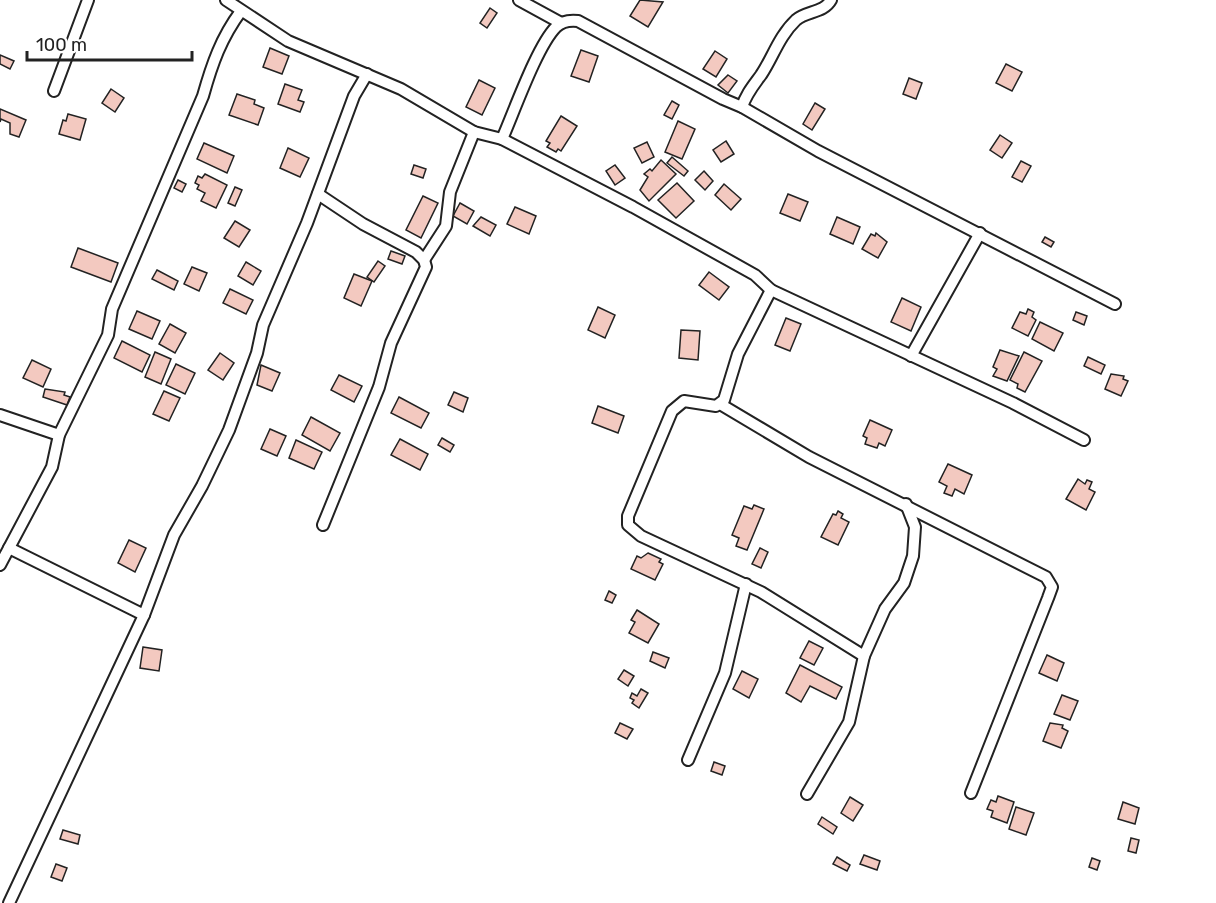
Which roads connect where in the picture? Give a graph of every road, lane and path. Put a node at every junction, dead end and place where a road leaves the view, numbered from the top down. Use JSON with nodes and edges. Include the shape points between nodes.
{"nodes":[{"id":1,"x":88,"y":0,"type":"edge"},
{"id":2,"x":226,"y":0,"type":"edge"},
{"id":3,"x":519,"y":0,"type":"edge"},
{"id":4,"x":831,"y":0,"type":"edge"},
{"id":5,"x":241,"y":11,"type":"junction"},
{"id":6,"x":561,"y":23,"type":"junction"},
{"id":7,"x":367,"y":74,"type":"junction"},
{"id":8,"x":54,"y":91,"type":"dead end"},
{"id":9,"x":742,"y":107,"type":"junction"},
{"id":10,"x":474,"y":132,"type":"junction"},
{"id":11,"x":502,"y":139,"type":"junction"},
{"id":12,"x":318,"y":194,"type":"junction"},
{"id":13,"x":980,"y":233,"type":"junction"},
{"id":14,"x":424,"y":260,"type":"junction"},
{"id":15,"x":771,"y":290,"type":"junction"},
{"id":16,"x":1115,"y":304,"type":"dead end"},
{"id":17,"x":911,"y":356,"type":"junction"},
{"id":18,"x":720,"y":404,"type":"junction"},
{"id":19,"x":0,"y":415,"type":"edge"},
{"id":20,"x":59,"y":435,"type":"junction"},
{"id":21,"x":1084,"y":440,"type":"dead end"},
{"id":22,"x":906,"y":504,"type":"junction"},
{"id":23,"x":323,"y":525,"type":"dead end"},
{"id":24,"x":9,"y":548,"type":"junction"},
{"id":25,"x":0,"y":565,"type":"edge"},
{"id":26,"x":746,"y":584,"type":"junction"},
{"id":27,"x":144,"y":615,"type":"junction"},
{"id":28,"x":864,"y":656,"type":"junction"},
{"id":29,"x":688,"y":760,"type":"dead end"},
{"id":30,"x":971,"y":793,"type":"dead end"},
{"id":31,"x":807,"y":794,"type":"dead end"},
{"id":32,"x":9,"y":903,"type":"edge"}],
"edges":[{"from":1,"to":8,"type":"street"},
{"from":2,"to":5,"type":"street"},
{"from":3,"to":6,"type":"street"},
{"from":4,"to":9,"type":"street","via":[[828,6],[798,19],[779,41]]},
{"from":5,"to":7,"type":"street","via":[[288,41]]},
{"from":5,"to":20,"type":"street","via":[[213,59],[203,96],[112,309],[108,335]]},
{"from":6,"to":9,"type":"street","via":[[578,21]]},
{"from":6,"to":11,"type":"street","via":[[543,47]]},
{"from":7,"to":10,"type":"street","via":[[401,89]]},
{"from":7,"to":12,"type":"street","via":[[354,96]]},
{"from":9,"to":13,"type":"street","via":[[818,151]]},
{"from":10,"to":11,"type":"street"},
{"from":10,"to":14,"type":"street","via":[[450,192],[446,226]]},
{"from":11,"to":15,"type":"street","via":[[755,275]]},
{"from":12,"to":14,"type":"street"},
{"from":12,"to":27,"type":"street","via":[[263,325],[229,430],[174,535]]},
{"from":13,"to":16,"type":"street"},
{"from":13,"to":17,"type":"street"},
{"from":14,"to":23,"type":"street","via":[[426,267],[391,343],[379,387]]},
{"from":15,"to":17,"type":"street"},
{"from":15,"to":18,"type":"street","via":[[738,354],[727,394]]},
{"from":17,"to":21,"type":"street"},
{"from":18,"to":22,"type":"street","via":[[809,457]]},
{"from":18,"to":26,"type":"street","via":[[684,401],[672,411],[627,521],[631,530],[641,536]]},
{"from":19,"to":20,"type":"street"},
{"from":20,"to":24,"type":"street","via":[[52,467]]},
{"from":22,"to":28,"type":"street","via":[[915,526],[913,556],[904,583],[885,609]]},
{"from":22,"to":30,"type":"street","via":[[1046,577],[1052,587]]},
{"from":24,"to":25,"type":"street"},
{"from":24,"to":27,"type":"street"},
{"from":26,"to":28,"type":"street"},
{"from":26,"to":29,"type":"street","via":[[725,673]]},
{"from":27,"to":32,"type":"street"},
{"from":28,"to":31,"type":"street","via":[[849,722]]}]}
